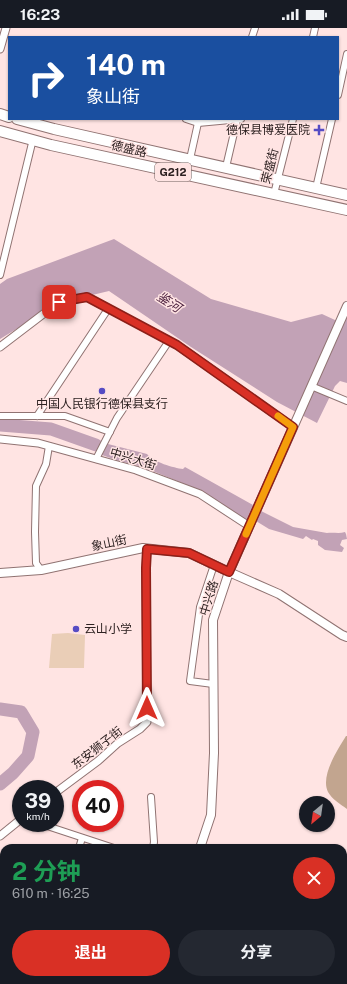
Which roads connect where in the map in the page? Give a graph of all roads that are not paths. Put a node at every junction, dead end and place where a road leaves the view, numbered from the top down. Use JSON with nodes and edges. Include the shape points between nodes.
{"nodes":[{"id":1,"x":6,"y":28,"type":"edge"},
{"id":2,"x":0,"y":49,"type":"edge"},
{"id":3,"x":347,"y":54,"type":"edge"},
{"id":4,"x":339,"y":90,"type":"edge"},
{"id":5,"x":21,"y":120,"type":"edge"},
{"id":6,"x":189,"y":120,"type":"edge"},
{"id":7,"x":237,"y":120,"type":"edge"},
{"id":8,"x":293,"y":120,"type":"edge"},
{"id":9,"x":332,"y":120,"type":"edge"},
{"id":10,"x":198,"y":123,"type":"junction"},
{"id":11,"x":0,"y":130,"type":"edge"},
{"id":12,"x":33,"y":139,"type":"junction"},
{"id":13,"x":190,"y":159,"type":"junction"},
{"id":14,"x":226,"y":167,"type":"junction"},
{"id":15,"x":278,"y":179,"type":"junction"},
{"id":16,"x":316,"y":188,"type":"junction"},
{"id":17,"x":274,"y":194,"type":"junction"},
{"id":18,"x":347,"y":195,"type":"edge"},
{"id":19,"x":347,"y":210,"type":"edge"},
{"id":20,"x":0,"y":276,"type":"edge"},
{"id":21,"x":347,"y":306,"type":"edge"},
{"id":22,"x":108,"y":309,"type":"junction"},
{"id":23,"x":169,"y":341,"type":"junction"},
{"id":24,"x":0,"y":347,"type":"edge"},
{"id":25,"x":311,"y":386,"type":"junction"},
{"id":26,"x":347,"y":401,"type":"edge"},
{"id":27,"x":0,"y":416,"type":"edge"},
{"id":28,"x":37,"y":416,"type":"junction"},
{"id":29,"x":293,"y":427,"type":"junction"},
{"id":30,"x":110,"y":432,"type":"junction"},
{"id":31,"x":0,"y":439,"type":"edge"},
{"id":32,"x":49,"y":446,"type":"junction"},
{"id":33,"x":96,"y":459,"type":"junction"},
{"id":34,"x":249,"y":526,"type":"junction"},
{"id":35,"x":147,"y":549,"type":"junction"},
{"id":36,"x":214,"y":565,"type":"junction"},
{"id":37,"x":41,"y":570,"type":"junction"},
{"id":38,"x":229,"y":572,"type":"junction"},
{"id":39,"x":0,"y":573,"type":"edge"},
{"id":40,"x":345,"y":635,"type":"edge"},
{"id":41,"x":213,"y":684,"type":"junction"},
{"id":42,"x":64,"y":786,"type":"edge"},
{"id":43,"x":151,"y":797,"type":"dead end"},
{"id":44,"x":12,"y":827,"type":"edge"},
{"id":45,"x":64,"y":832,"type":"edge"},
{"id":46,"x":1,"y":836,"type":"edge"},
{"id":47,"x":82,"y":838,"type":"junction"},
{"id":48,"x":80,"y":844,"type":"edge"},
{"id":49,"x":101,"y":844,"type":"edge"},
{"id":50,"x":154,"y":844,"type":"edge"},
{"id":51,"x":201,"y":844,"type":"edge"}],
"edges":[{"from":1,"to":2,"type":"street"},
{"from":3,"to":4,"type":"street"},
{"from":5,"to":13,"type":"highway","number":"G212"},
{"from":6,"to":10,"type":"street"},
{"from":7,"to":10,"type":"street"},
{"from":7,"to":14,"type":"street"},
{"from":8,"to":15,"type":"street","name":"荣盛街"},
{"from":9,"to":16,"type":"street"},
{"from":10,"to":13,"type":"street"},
{"from":11,"to":12,"type":"highway","name":"德盛路","number":"G212"},
{"from":12,"to":17,"type":"highway","name":"德盛路","number":"G212"},
{"from":12,"to":20,"type":"street"},
{"from":13,"to":14,"type":"highway","number":"G212"},
{"from":14,"to":15,"type":"highway","number":"G212"},
{"from":15,"to":16,"type":"highway","number":"G212"},
{"from":15,"to":17,"type":"street","name":"荣盛街"},
{"from":16,"to":18,"type":"highway","number":"G212"},
{"from":17,"to":19,"type":"highway","name":"德盛路","number":"G212"},
{"from":21,"to":25,"type":"main road","name":"中兴路"},
{"from":22,"to":23,"type":"street"},
{"from":22,"to":24,"type":"street","via":[[87,297],[59,302]]},
{"from":22,"to":28,"type":"street"},
{"from":23,"to":29,"type":"street"},
{"from":23,"to":30,"type":"street"},
{"from":25,"to":26,"type":"street"},
{"from":25,"to":29,"type":"main road","name":"中兴路"},
{"from":27,"to":28,"type":"street"},
{"from":28,"to":30,"type":"street","via":[[65,416]]},
{"from":29,"to":34,"type":"main road","name":"中兴路"},
{"from":30,"to":33,"type":"street"},
{"from":31,"to":32,"type":"street","name":"中兴大街"},
{"from":32,"to":33,"type":"street","name":"中兴大街"},
{"from":32,"to":37,"type":"street","via":[[46,464],[36,486],[36,563]]},
{"from":33,"to":34,"type":"street","name":"中兴大街","via":[[136,470],[200,494]]},
{"from":34,"to":38,"type":"main road","name":"中兴路"},
{"from":35,"to":36,"type":"main road","name":"象山街","via":[[189,553]]},
{"from":35,"to":37,"type":"main road","name":"象山街"},
{"from":35,"to":42,"type":"street","name":"东安狮子街","via":[[147,722]]},
{"from":36,"to":38,"type":"main road","name":"象山街"},
{"from":36,"to":41,"type":"street","via":[[200,607],[190,681]]},
{"from":37,"to":39,"type":"main road","name":"象山街"},
{"from":38,"to":40,"type":"main road","name":"象山街","via":[[279,594]]},
{"from":38,"to":41,"type":"main road","name":"中兴路","via":[[213,620]]},
{"from":41,"to":51,"type":"main road","name":"中兴路","via":[[214,753],[211,815]]},
{"from":43,"to":50,"type":"street"},
{"from":44,"to":46,"type":"street"},
{"from":45,"to":47,"type":"street"},
{"from":47,"to":48,"type":"street"},
{"from":47,"to":49,"type":"street"}]}
